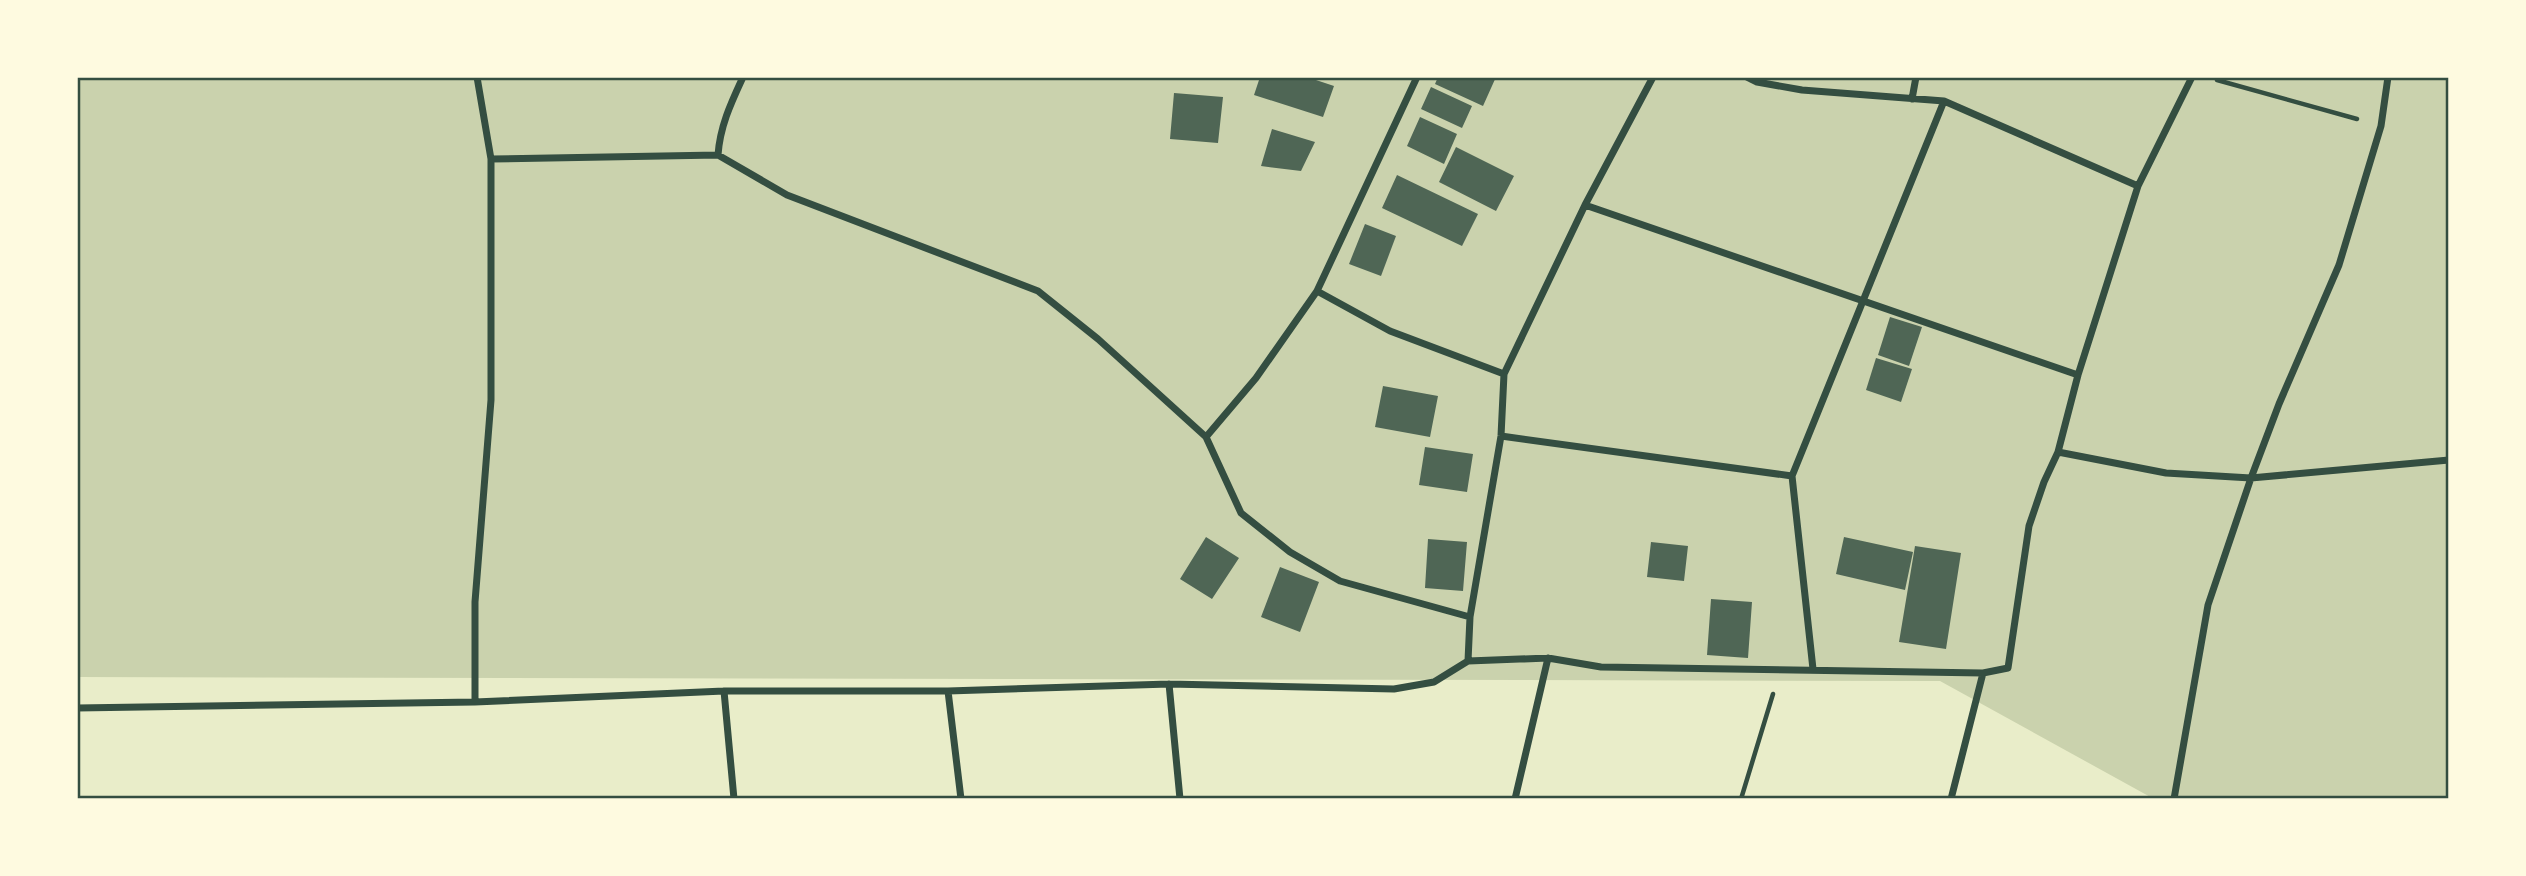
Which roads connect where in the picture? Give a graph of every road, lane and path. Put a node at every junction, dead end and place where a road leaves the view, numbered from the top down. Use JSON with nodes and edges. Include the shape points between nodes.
{"nodes":[{"id":1,"x":477,"y":77,"type":"edge"},
{"id":2,"x":743,"y":77,"type":"edge"},
{"id":3,"x":1417,"y":77,"type":"edge"},
{"id":4,"x":1653,"y":77,"type":"edge"},
{"id":5,"x":1747,"y":77,"type":"edge"},
{"id":6,"x":1916,"y":77,"type":"edge"},
{"id":7,"x":2192,"y":77,"type":"edge"},
{"id":8,"x":2205,"y":77,"type":"edge"},
{"id":9,"x":2388,"y":77,"type":"edge"},
{"id":10,"x":1912,"y":99,"type":"junction"},
{"id":11,"x":1944,"y":101,"type":"junction"},
{"id":12,"x":2381,"y":126,"type":"junction"},
{"id":13,"x":718,"y":155,"type":"junction"},
{"id":14,"x":491,"y":159,"type":"junction"},
{"id":15,"x":2138,"y":186,"type":"junction"},
{"id":16,"x":1584,"y":205,"type":"junction"},
{"id":17,"x":1317,"y":292,"type":"junction"},
{"id":18,"x":1865,"y":300,"type":"junction"},
{"id":19,"x":1504,"y":374,"type":"junction"},
{"id":20,"x":2078,"y":375,"type":"junction"},
{"id":21,"x":1501,"y":436,"type":"junction"},
{"id":22,"x":1206,"y":437,"type":"junction"},
{"id":23,"x":2058,"y":452,"type":"junction"},
{"id":24,"x":2449,"y":460,"type":"edge"},
{"id":25,"x":1792,"y":477,"type":"junction"},
{"id":26,"x":2251,"y":478,"type":"junction"},
{"id":27,"x":1470,"y":617,"type":"junction"},
{"id":28,"x":1548,"y":658,"type":"junction"},
{"id":29,"x":1468,"y":661,"type":"junction"},
{"id":30,"x":1780,"y":670,"type":"junction"},
{"id":31,"x":1814,"y":670,"type":"junction"},
{"id":32,"x":1983,"y":673,"type":"junction"},
{"id":33,"x":1170,"y":684,"type":"junction"},
{"id":34,"x":724,"y":691,"type":"junction"},
{"id":35,"x":948,"y":691,"type":"junction"},
{"id":36,"x":475,"y":702,"type":"junction"},
{"id":37,"x":77,"y":708,"type":"edge"},
{"id":38,"x":734,"y":799,"type":"edge"},
{"id":39,"x":961,"y":799,"type":"edge"},
{"id":40,"x":1180,"y":799,"type":"edge"},
{"id":41,"x":1515,"y":799,"type":"edge"},
{"id":42,"x":1741,"y":799,"type":"edge"},
{"id":43,"x":1951,"y":799,"type":"edge"},
{"id":44,"x":2174,"y":799,"type":"edge"}],
"edges":[{"from":1,"to":14,"type":"street"},
{"from":2,"to":13,"type":"street","via":[[724,118]]},
{"from":3,"to":17,"type":"street"},
{"from":4,"to":16,"type":"street"},
{"from":5,"to":10,"type":"street","via":[[1802,90]]},
{"from":6,"to":10,"type":"street"},
{"from":7,"to":15,"type":"street"},
{"from":8,"to":12,"type":"path"},
{"from":9,"to":12,"type":"street"},
{"from":10,"to":11,"type":"street"},
{"from":11,"to":15,"type":"street"},
{"from":11,"to":18,"type":"street"},
{"from":12,"to":26,"type":"street","via":[[2339,265]]},
{"from":13,"to":14,"type":"street"},
{"from":13,"to":22,"type":"street","via":[[787,195],[1038,291]]},
{"from":14,"to":36,"type":"street","via":[[491,400],[475,602]]},
{"from":15,"to":20,"type":"street"},
{"from":16,"to":18,"type":"street"},
{"from":16,"to":19,"type":"street"},
{"from":17,"to":19,"type":"street","via":[[1390,331]]},
{"from":17,"to":22,"type":"street","via":[[1256,378]]},
{"from":18,"to":20,"type":"street"},
{"from":18,"to":25,"type":"street"},
{"from":19,"to":21,"type":"street"},
{"from":20,"to":23,"type":"street"},
{"from":21,"to":25,"type":"street"},
{"from":21,"to":27,"type":"street"},
{"from":22,"to":27,"type":"street","via":[[1241,513],[1290,552],[1340,581]]},
{"from":23,"to":26,"type":"street","via":[[2166,473]]},
{"from":23,"to":32,"type":"street","via":[[2029,526],[2008,668]]},
{"from":24,"to":26,"type":"street"},
{"from":25,"to":31,"type":"street"},
{"from":26,"to":44,"type":"street","via":[[2208,605]]},
{"from":27,"to":29,"type":"street"},
{"from":28,"to":29,"type":"street"},
{"from":28,"to":30,"type":"street","via":[[1601,667]]},
{"from":28,"to":41,"type":"street"},
{"from":29,"to":33,"type":"street","via":[[1434,682],[1394,690]]},
{"from":30,"to":31,"type":"street"},
{"from":30,"to":42,"type":"path"},
{"from":31,"to":32,"type":"street"},
{"from":32,"to":43,"type":"street"},
{"from":33,"to":35,"type":"street"},
{"from":33,"to":40,"type":"street"},
{"from":34,"to":35,"type":"street"},
{"from":34,"to":36,"type":"street"},
{"from":34,"to":38,"type":"street"},
{"from":35,"to":39,"type":"street"},
{"from":36,"to":37,"type":"street"}]}
